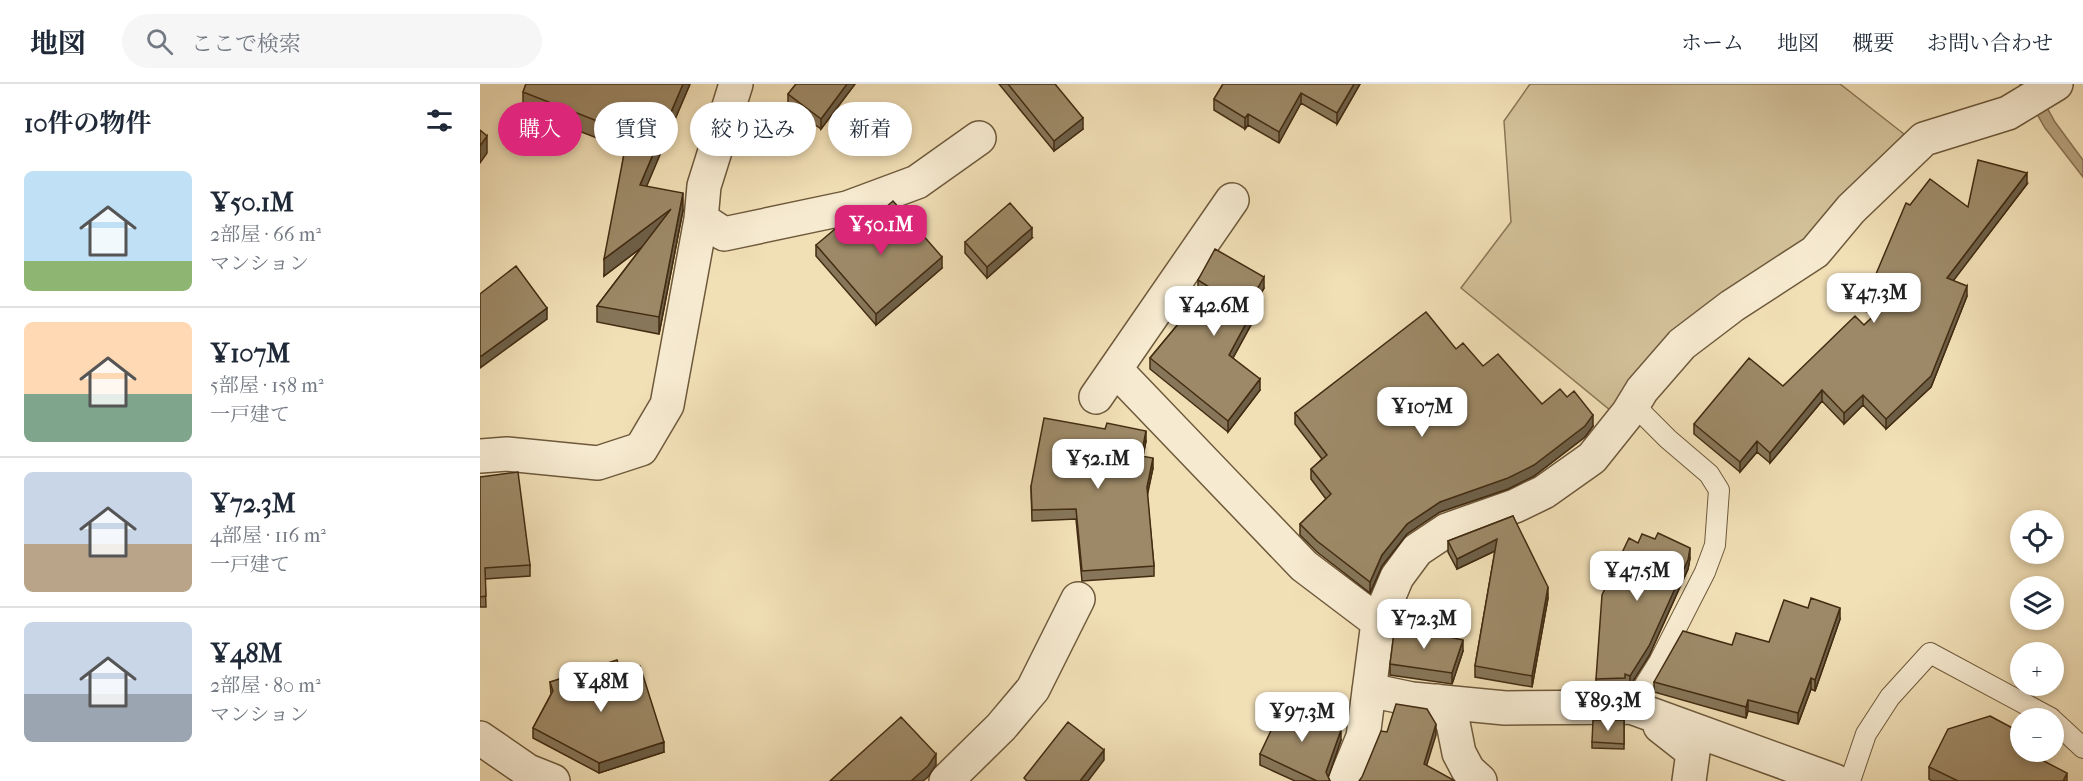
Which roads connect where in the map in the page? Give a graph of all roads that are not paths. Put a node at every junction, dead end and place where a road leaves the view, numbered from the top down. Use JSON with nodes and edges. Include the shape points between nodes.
{"nodes":[{"id":1,"x":736,"y":84,"type":"edge"},
{"id":2,"x":2056,"y":84,"type":"edge"},
{"id":3,"x":980,"y":138,"type":"dead end"},
{"id":4,"x":1232,"y":200,"type":"dead end"},
{"id":5,"x":701,"y":219,"type":"junction"},
{"id":6,"x":1116,"y":369,"type":"junction"},
{"id":7,"x":1096,"y":397,"type":"dead end"},
{"id":8,"x":1634,"y":404,"type":"junction"},
{"id":9,"x":480,"y":456,"type":"edge"},
{"id":10,"x":1078,"y":599,"type":"dead end"},
{"id":11,"x":1378,"y":622,"type":"junction"},
{"id":12,"x":1369,"y":690,"type":"junction"},
{"id":13,"x":1437,"y":701,"type":"junction"},
{"id":14,"x":1631,"y":707,"type":"junction"},
{"id":15,"x":2030,"y":708,"type":"edge"},
{"id":16,"x":2064,"y":731,"type":"edge"},
{"id":17,"x":480,"y":738,"type":"edge"},
{"id":18,"x":2083,"y":748,"type":"edge"},
{"id":19,"x":553,"y":781,"type":"edge"},
{"id":20,"x":946,"y":781,"type":"edge"},
{"id":21,"x":1345,"y":781,"type":"edge"},
{"id":22,"x":1480,"y":781,"type":"edge"},
{"id":23,"x":1689,"y":781,"type":"edge"},
{"id":24,"x":1836,"y":781,"type":"edge"},
{"id":25,"x":1850,"y":781,"type":"edge"}],
"edges":[{"from":1,"to":5,"type":"street","via":[[704,186]]},
{"from":2,"to":8,"type":"street","via":[[2008,113],[1924,139],[1851,209],[1815,252],[1682,344]]},
{"from":3,"to":5,"type":"street","via":[[917,182],[847,208],[724,234]]},
{"from":4,"to":6,"type":"street"},
{"from":5,"to":9,"type":"street","via":[[667,405],[641,449],[598,463],[507,454]]},
{"from":6,"to":7,"type":"street"},
{"from":6,"to":11,"type":"street","via":[[1304,566]]},
{"from":8,"to":11,"type":"street","via":[[1592,458],[1545,492],[1447,530],[1417,550],[1397,577]]},
{"from":8,"to":14,"type":"lane","via":[[1709,474],[1719,490],[1715,545],[1705,572]]},
{"from":10,"to":20,"type":"street","via":[[1033,689]]},
{"from":11,"to":12,"type":"street"},
{"from":12,"to":13,"type":"street"},
{"from":12,"to":21,"type":"street","via":[[1363,737]]},
{"from":13,"to":14,"type":"street","via":[[1505,708]]},
{"from":13,"to":22,"type":"street","via":[[1453,723],[1458,753]]},
{"from":14,"to":23,"type":"street","via":[[1693,752]]},
{"from":14,"to":24,"type":"street"},
{"from":15,"to":25,"type":"lane","via":[[1930,652],[1890,697],[1866,734]]},
{"from":16,"to":18,"type":"lane"},
{"from":17,"to":19,"type":"street","via":[[528,771]]}]}
